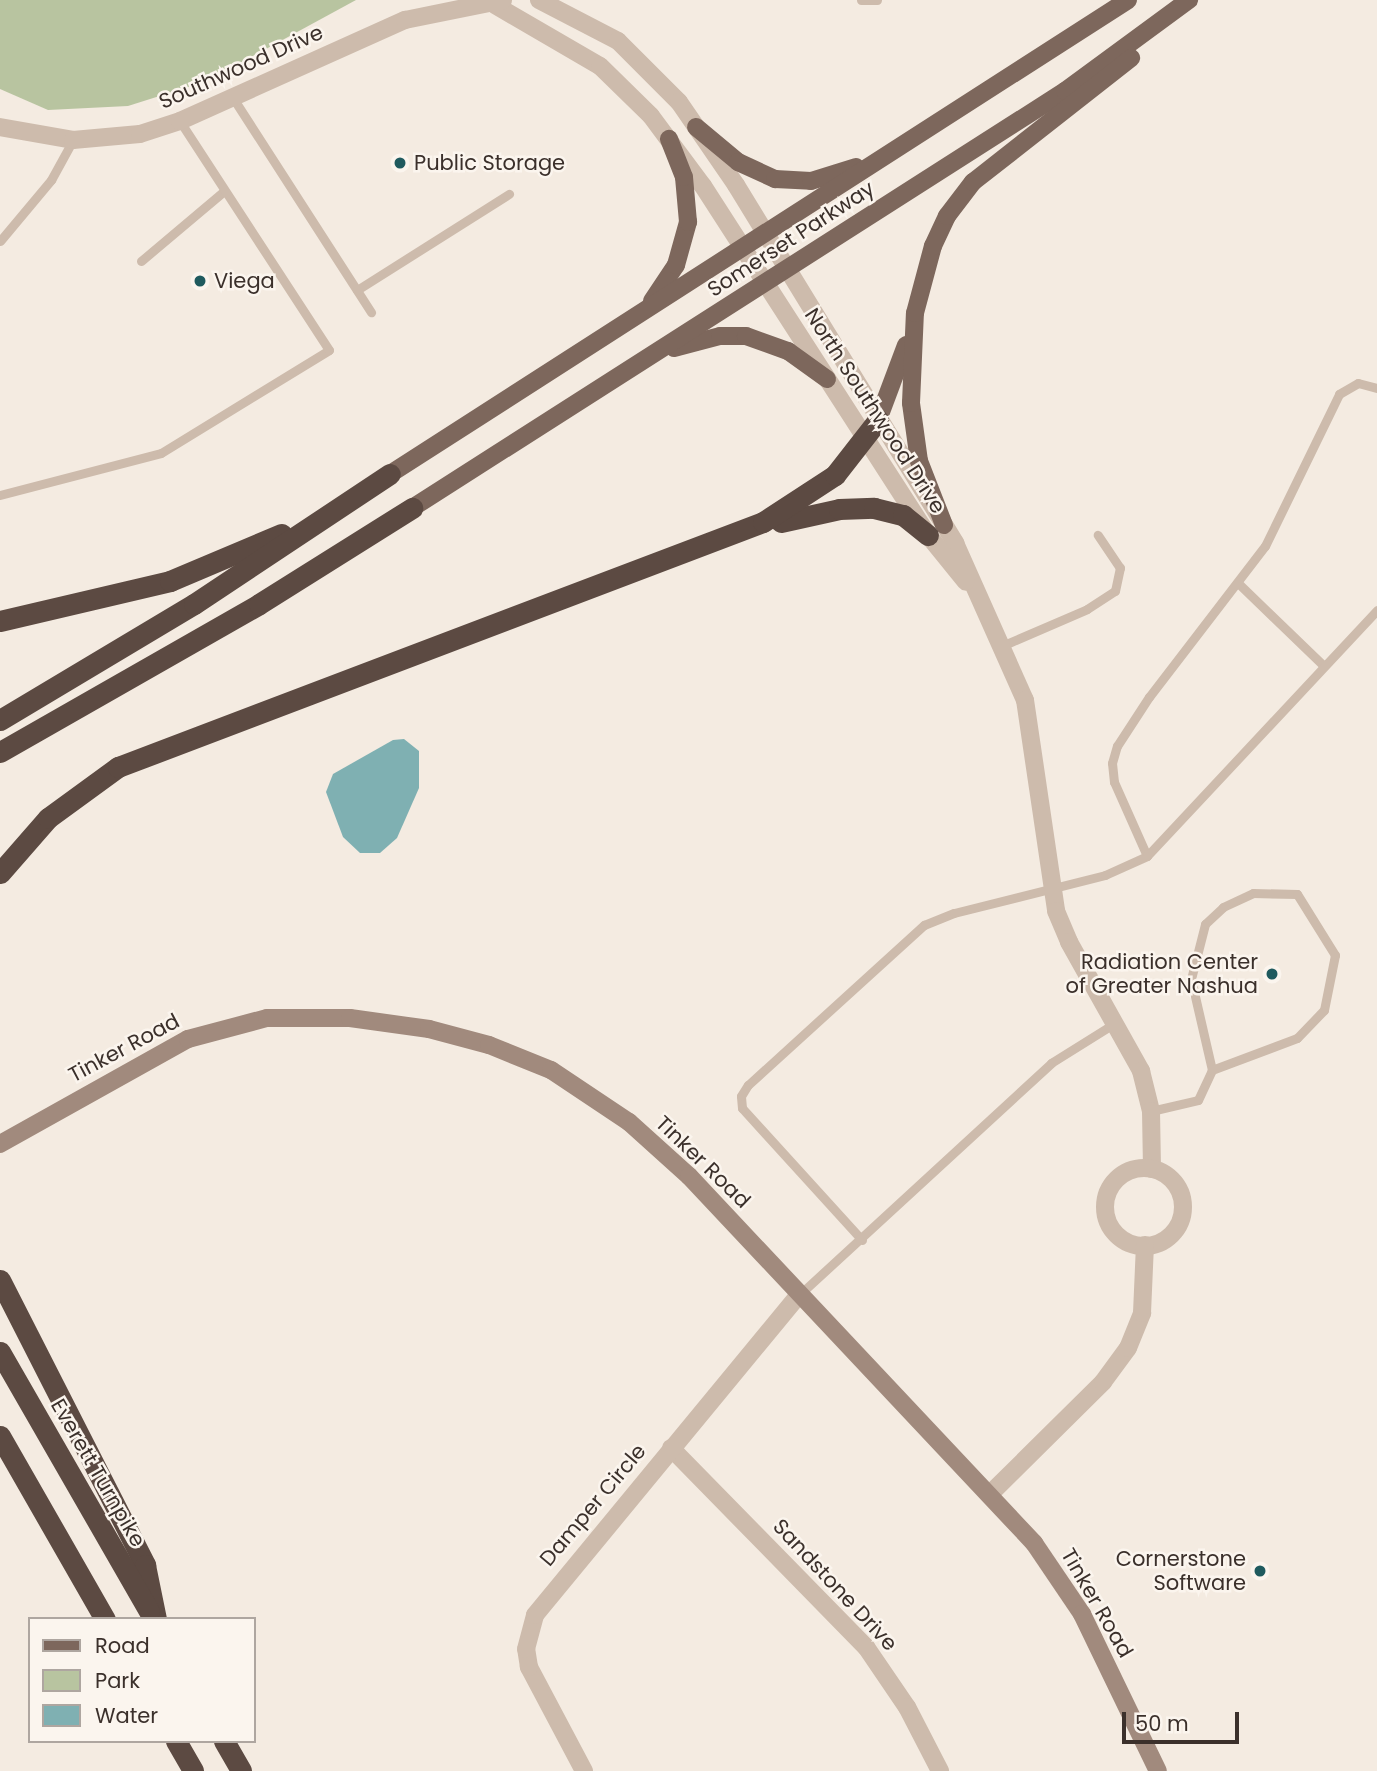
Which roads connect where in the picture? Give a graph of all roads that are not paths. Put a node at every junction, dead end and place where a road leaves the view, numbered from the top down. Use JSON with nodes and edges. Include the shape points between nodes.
{"nodes":[{"id":1,"x":539,"y":0,"type":"edge"},
{"id":2,"x":862,"y":0,"type":"edge"},
{"id":3,"x":877,"y":0,"type":"edge"},
{"id":4,"x":1128,"y":0,"type":"edge"},
{"id":5,"x":1189,"y":0,"type":"edge"},
{"id":6,"x":498,"y":2,"type":"edge"},
{"id":7,"x":1171,"y":14,"type":"junction"},
{"id":8,"x":233,"y":98,"type":"junction"},
{"id":9,"x":180,"y":121,"type":"junction"},
{"id":10,"x":0,"y":127,"type":"edge"},
{"id":11,"x":696,"y":127,"type":"junction"},
{"id":12,"x":668,"y":139,"type":"junction"},
{"id":13,"x":73,"y":140,"type":"junction"},
{"id":14,"x":898,"y":149,"type":"junction"},
{"id":15,"x":224,"y":191,"type":"junction"},
{"id":16,"x":509,"y":194,"type":"dead end"},
{"id":17,"x":765,"y":234,"type":"junction"},
{"id":18,"x":0,"y":241,"type":"edge"},
{"id":19,"x":743,"y":248,"type":"junction"},
{"id":20,"x":141,"y":261,"type":"dead end"},
{"id":21,"x":786,"y":269,"type":"junction"},
{"id":22,"x":765,"y":283,"type":"junction"},
{"id":23,"x":357,"y":290,"type":"junction"},
{"id":24,"x":371,"y":312,"type":"dead end"},
{"id":25,"x":915,"y":313,"type":"junction"},
{"id":26,"x":636,"y":317,"type":"junction"},
{"id":27,"x":639,"y":363,"type":"junction"},
{"id":28,"x":827,"y":379,"type":"junction"},
{"id":29,"x":1377,"y":388,"type":"edge"},
{"id":30,"x":878,"y":420,"type":"junction"},
{"id":31,"x":866,"y":440,"type":"junction"},
{"id":32,"x":390,"y":474,"type":"junction"},
{"id":33,"x":0,"y":495,"type":"edge"},
{"id":34,"x":412,"y":508,"type":"joint"},
{"id":35,"x":936,"y":530,"type":"junction"},
{"id":36,"x":1098,"y":535,"type":"dead end"},
{"id":37,"x":709,"y":544,"type":"junction"},
{"id":38,"x":1239,"y":584,"type":"junction"},
{"id":39,"x":1377,"y":610,"type":"edge"},
{"id":40,"x":0,"y":621,"type":"edge"},
{"id":41,"x":1004,"y":645,"type":"junction"},
{"id":42,"x":1323,"y":665,"type":"junction"},
{"id":43,"x":0,"y":720,"type":"edge"},
{"id":44,"x":0,"y":752,"type":"edge"},
{"id":45,"x":1147,"y":856,"type":"junction"},
{"id":46,"x":0,"y":873,"type":"edge"},
{"id":47,"x":1051,"y":888,"type":"junction"},
{"id":48,"x":1117,"y":1022,"type":"junction"},
{"id":49,"x":1212,"y":1070,"type":"junction"},
{"id":50,"x":1151,"y":1111,"type":"junction"},
{"id":51,"x":0,"y":1144,"type":"edge"},
{"id":52,"x":1152,"y":1168,"type":"junction"},
{"id":53,"x":862,"y":1240,"type":"junction"},
{"id":54,"x":1145,"y":1245,"type":"junction"},
{"id":55,"x":0,"y":1280,"type":"edge"},
{"id":56,"x":799,"y":1295,"type":"junction"},
{"id":57,"x":0,"y":1352,"type":"edge"},
{"id":58,"x":0,"y":1436,"type":"edge"},
{"id":59,"x":671,"y":1448,"type":"junction"},
{"id":60,"x":990,"y":1494,"type":"junction"},
{"id":61,"x":104,"y":1617,"type":"edge"},
{"id":62,"x":154,"y":1617,"type":"edge"},
{"id":63,"x":155,"y":1617,"type":"edge"},
{"id":64,"x":177,"y":1743,"type":"edge"},
{"id":65,"x":225,"y":1743,"type":"edge"},
{"id":66,"x":193,"y":1771,"type":"edge"},
{"id":67,"x":241,"y":1771,"type":"edge"},
{"id":68,"x":583,"y":1771,"type":"edge"},
{"id":69,"x":940,"y":1771,"type":"edge"},
{"id":70,"x":1158,"y":1771,"type":"edge"}],
"edges":[{"from":1,"to":11,"type":"street","via":[[582,19],[630,50]]},
{"from":2,"to":3,"type":"lane"},
{"from":4,"to":14,"type":"main road","name":"Somerset Parkway"},
{"from":5,"to":7,"type":"main road","name":"Somerset Parkway"},
{"from":6,"to":8,"type":"street","name":"Southwood Drive","via":[[405,20]]},
{"from":6,"to":12,"type":"street","name":"Southwood Drive","via":[[600,66],[633,95]]},
{"from":7,"to":21,"type":"main road","name":"Somerset Parkway","via":[[1065,91]]},
{"from":7,"to":25,"type":"main road","via":[[1118,69],[973,182],[936,239]]},
{"from":8,"to":9,"type":"street","name":"Southwood Drive"},
{"from":8,"to":23,"type":"lane"},
{"from":9,"to":13,"type":"street","name":"Southwood Drive","via":[[125,137]]},
{"from":9,"to":15,"type":"lane"},
{"from":10,"to":13,"type":"street","name":"Southwood Drive"},
{"from":11,"to":14,"type":"main road","via":[[738,162],[784,181],[830,177]]},
{"from":11,"to":17,"type":"street"},
{"from":12,"to":19,"type":"street","name":"Southwood Drive"},
{"from":12,"to":26,"type":"main road","via":[[686,188],[686,233],[671,275]]},
{"from":13,"to":18,"type":"lane","via":[[51,180]]},
{"from":14,"to":17,"type":"main road","name":"Somerset Parkway"},
{"from":15,"to":20,"type":"lane"},
{"from":15,"to":33,"type":"lane","via":[[329,350],[160,453]]},
{"from":16,"to":23,"type":"lane"},
{"from":17,"to":19,"type":"main road","name":"Somerset Parkway"},
{"from":17,"to":21,"type":"street"},
{"from":19,"to":22,"type":"street","name":"North Southwood Drive"},
{"from":19,"to":26,"type":"main road","name":"Somerset Parkway"},
{"from":21,"to":22,"type":"main road","name":"Somerset Parkway"},
{"from":21,"to":30,"type":"street","name":"North Southwood Drive"},
{"from":22,"to":27,"type":"main road","name":"Somerset Parkway"},
{"from":22,"to":28,"type":"street","name":"North Southwood Drive"},
{"from":23,"to":24,"type":"lane"},
{"from":25,"to":30,"type":"main road"},
{"from":25,"to":35,"type":"main road","via":[[914,433]]},
{"from":26,"to":32,"type":"main road","name":"Somerset Parkway"},
{"from":27,"to":28,"type":"main road","via":[[691,342],[738,335],[779,346]]},
{"from":27,"to":34,"type":"main road","name":"Somerset Parkway"},
{"from":28,"to":31,"type":"street","name":"North Southwood Drive"},
{"from":29,"to":38,"type":"lane","via":[[1358,383],[1339,394],[1265,546]]},
{"from":30,"to":31,"type":"highway"},
{"from":30,"to":35,"type":"street","name":"North Southwood Drive"},
{"from":31,"to":35,"type":"street","name":"North Southwood Drive"},
{"from":31,"to":37,"type":"highway","via":[[814,493],[763,522]]},
{"from":32,"to":40,"type":"highway","via":[[284,533],[197,572],[89,603]]},
{"from":32,"to":43,"type":"highway","via":[[194,604]]},
{"from":34,"to":44,"type":"highway","via":[[259,604]]},
{"from":35,"to":37,"type":"highway","via":[[897,513],[859,508],[805,516]]},
{"from":35,"to":41,"type":"street","name":"North Southwood Drive"},
{"from":36,"to":41,"type":"lane","via":[[1120,568],[1115,591],[1087,609]]},
{"from":37,"to":46,"type":"highway","via":[[140,756],[98,779],[55,812]]},
{"from":38,"to":42,"type":"lane"},
{"from":38,"to":45,"type":"lane","via":[[1149,697],[1114,753],[1114,782]]},
{"from":39,"to":42,"type":"lane"},
{"from":41,"to":47,"type":"street","name":"North Southwood Drive","via":[[1033,735]]},
{"from":42,"to":45,"type":"lane","via":[[1177,829]]},
{"from":45,"to":47,"type":"lane","via":[[1105,875]]},
{"from":47,"to":48,"type":"street","name":"North Southwood Drive","via":[[1069,942]]},
{"from":47,"to":53,"type":"lane","via":[[924,925],[741,1096],[742,1108]]},
{"from":48,"to":50,"type":"street","name":"North Southwood Drive","via":[[1142,1071]]},
{"from":48,"to":53,"type":"lane","via":[[1051,1063]]},
{"from":49,"to":49,"type":"lane","via":[[1191,979],[1205,924],[1223,906],[1253,894],[1286,891],[1305,902],[1335,955],[1324,1010],[1297,1038]]},
{"from":49,"to":50,"type":"lane","via":[[1198,1100]]},
{"from":50,"to":52,"type":"street","name":"North Southwood Drive"},
{"from":51,"to":56,"type":"street","name":"Tinker Road","via":[[164,1050],[213,1030],[267,1018],[317,1016],[429,1029],[525,1059],[597,1098],[689,1176]]},
{"from":52,"to":54,"type":"street","via":[[1178,1186],[1183,1210],[1173,1232]]},
{"from":52,"to":54,"type":"street","via":[[1124,1174],[1113,1183],[1106,1203],[1114,1230],[1130,1243]]},
{"from":53,"to":56,"type":"lane"},
{"from":54,"to":60,"type":"street","via":[[1142,1312],[1128,1348],[1102,1382]]},
{"from":55,"to":63,"type":"highway","via":[[145,1565]]},
{"from":56,"to":59,"type":"street","name":"Damper Circle"},
{"from":56,"to":60,"type":"street","name":"Tinker Road"},
{"from":57,"to":62,"type":"highway","name":"Everett Turnpike"},
{"from":58,"to":61,"type":"highway"},
{"from":59,"to":68,"type":"street","name":"Damper Circle","via":[[544,1598],[529,1632],[526,1649],[534,1683]]},
{"from":59,"to":69,"type":"street","name":"Sandstone Drive","via":[[866,1647],[907,1706]]},
{"from":60,"to":70,"type":"street","name":"Tinker Road","via":[[1067,1588]]},
{"from":64,"to":66,"type":"highway"},
{"from":65,"to":67,"type":"highway"}]}
